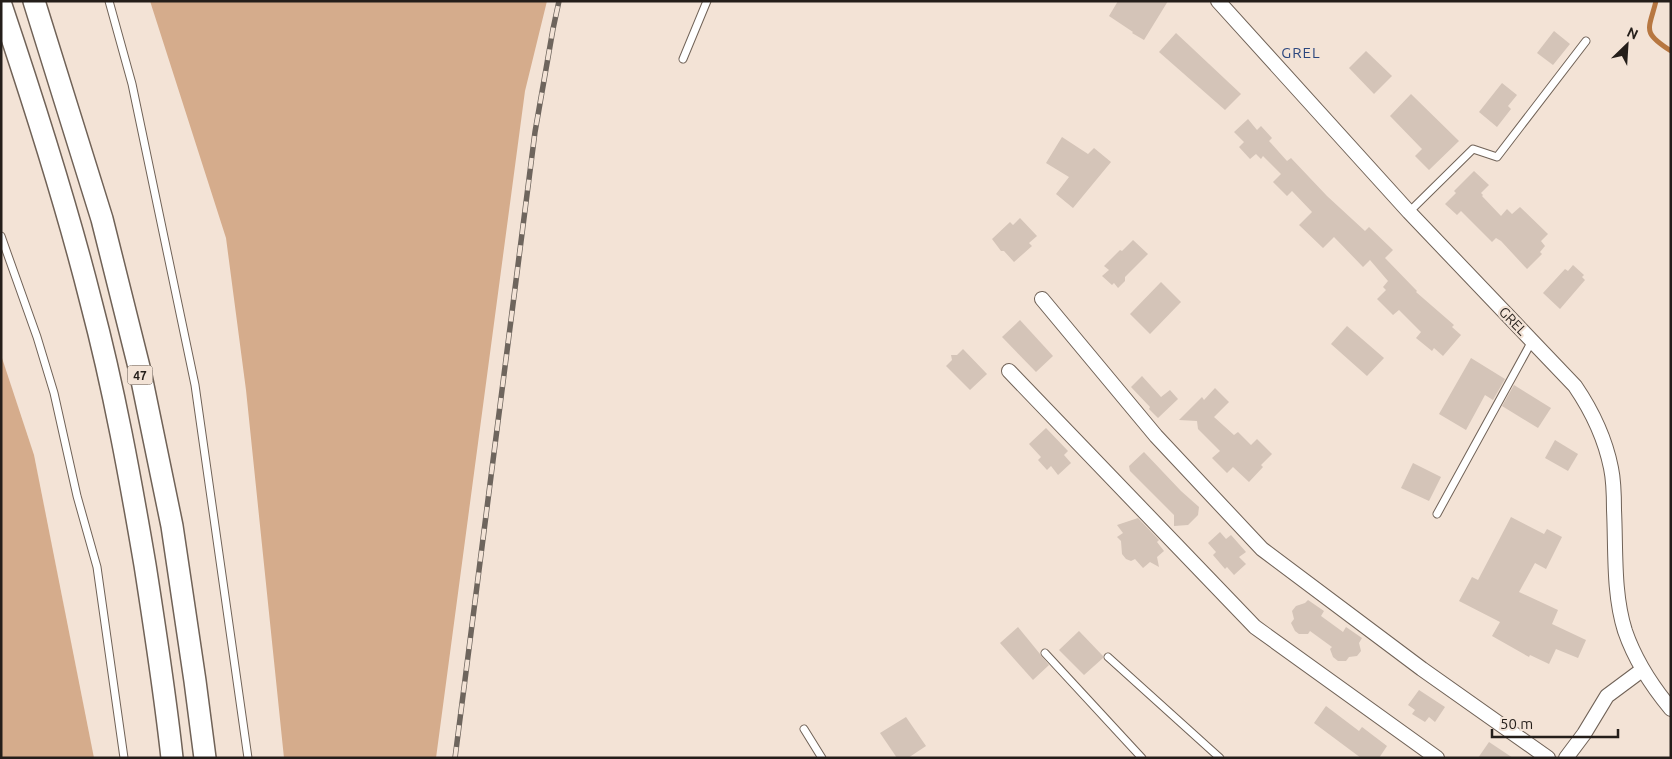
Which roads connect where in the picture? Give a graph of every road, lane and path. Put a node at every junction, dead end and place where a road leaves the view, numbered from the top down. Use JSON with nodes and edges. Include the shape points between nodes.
{"nodes":[{"id":1,"x":34,"y":1,"type":"edge"},
{"id":2,"x":109,"y":1,"type":"edge"},
{"id":3,"x":707,"y":1,"type":"edge"},
{"id":4,"x":1218,"y":1,"type":"edge"},
{"id":5,"x":1,"y":5,"type":"edge"},
{"id":6,"x":1586,"y":42,"type":"dead end"},
{"id":7,"x":683,"y":59,"type":"dead end"},
{"id":8,"x":1409,"y":212,"type":"junction"},
{"id":9,"x":1,"y":236,"type":"edge"},
{"id":10,"x":1042,"y":299,"type":"dead end"},
{"id":11,"x":1532,"y":340,"type":"junction"},
{"id":12,"x":1009,"y":371,"type":"dead end"},
{"id":13,"x":1437,"y":514,"type":"dead end"},
{"id":14,"x":1045,"y":653,"type":"dead end"},
{"id":15,"x":1108,"y":657,"type":"dead end"},
{"id":16,"x":1642,"y":670,"type":"junction"},
{"id":17,"x":1671,"y":709,"type":"edge"},
{"id":18,"x":804,"y":729,"type":"dead end"},
{"id":19,"x":124,"y":758,"type":"edge"},
{"id":20,"x":172,"y":758,"type":"edge"},
{"id":21,"x":205,"y":758,"type":"edge"},
{"id":22,"x":248,"y":758,"type":"edge"},
{"id":23,"x":822,"y":758,"type":"edge"},
{"id":24,"x":1142,"y":758,"type":"edge"},
{"id":25,"x":1220,"y":758,"type":"edge"},
{"id":26,"x":1437,"y":758,"type":"edge"},
{"id":27,"x":1548,"y":758,"type":"edge"},
{"id":28,"x":1566,"y":758,"type":"edge"}],
"edges":[{"from":1,"to":21,"type":"main road","number":"47","via":[[102,219],[140,371],[172,526]]},
{"from":2,"to":22,"type":"lane","via":[[132,84],[195,385]]},
{"from":3,"to":7,"type":"lane"},
{"from":4,"to":8,"type":"street","name":"GREL"},
{"from":5,"to":20,"type":"main road","number":"47","via":[[50,154],[109,378],[143,557]]},
{"from":6,"to":8,"type":"lane","via":[[1497,158],[1472,149]]},
{"from":8,"to":11,"type":"street","name":"GREL"},
{"from":9,"to":19,"type":"lane","via":[[51,384],[97,567]]},
{"from":10,"to":27,"type":"street","via":[[1156,436],[1262,549]]},
{"from":11,"to":13,"type":"lane"},
{"from":11,"to":16,"type":"street","name":"GREL","via":[[1575,386],[1589,407],[1606,449],[1613,484],[1620,606],[1625,630]]},
{"from":12,"to":26,"type":"street","via":[[1255,627]]},
{"from":14,"to":24,"type":"lane"},
{"from":15,"to":25,"type":"lane"},
{"from":16,"to":17,"type":"street","name":"GREL"},
{"from":16,"to":28,"type":"street","via":[[1607,696]]},
{"from":18,"to":23,"type":"lane"}]}
